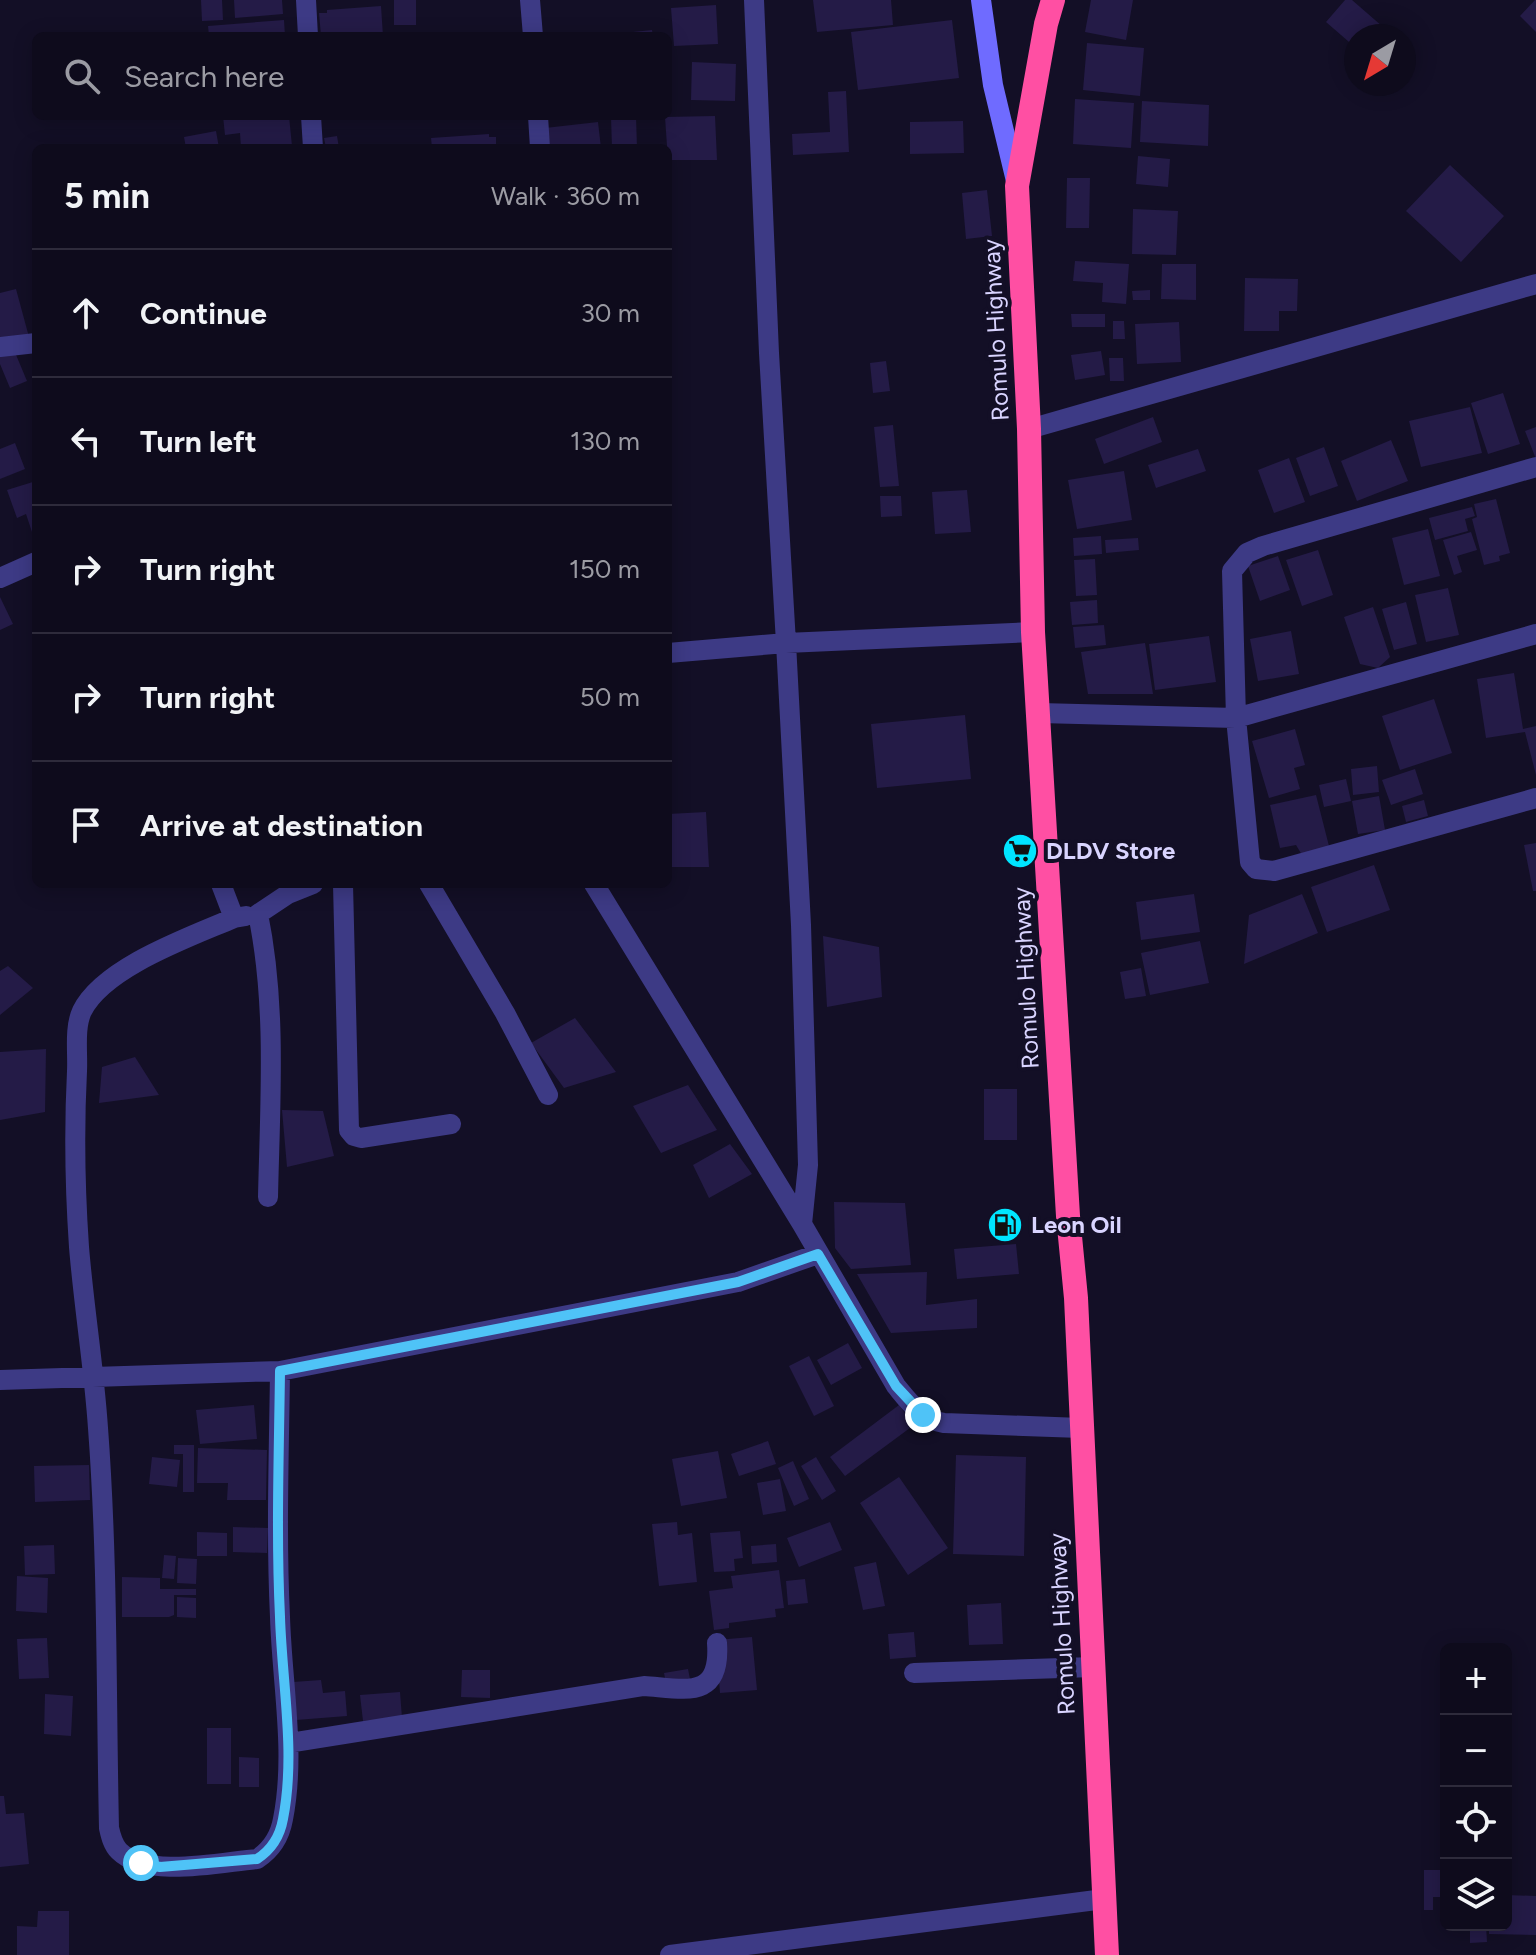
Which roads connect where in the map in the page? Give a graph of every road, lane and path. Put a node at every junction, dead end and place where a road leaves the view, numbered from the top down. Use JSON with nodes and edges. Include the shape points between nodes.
{"nodes":[{"id":1,"x":306,"y":0,"type":"edge"},
{"id":2,"x":530,"y":0,"type":"edge"},
{"id":3,"x":754,"y":0,"type":"edge"},
{"id":4,"x":981,"y":0,"type":"edge"},
{"id":5,"x":1053,"y":0,"type":"edge"},
{"id":6,"x":308,"y":32,"type":"edge"},
{"id":7,"x":533,"y":32,"type":"edge"},
{"id":8,"x":311,"y":120,"type":"edge"},
{"id":9,"x":538,"y":120,"type":"edge"},
{"id":10,"x":313,"y":144,"type":"edge"},
{"id":11,"x":540,"y":144,"type":"edge"},
{"id":12,"x":1017,"y":186,"type":"junction"},
{"id":13,"x":1536,"y":284,"type":"edge"},
{"id":14,"x":32,"y":343,"type":"edge"},
{"id":15,"x":0,"y":347,"type":"edge"},
{"id":16,"x":1029,"y":429,"type":"junction"},
{"id":17,"x":1536,"y":467,"type":"edge"},
{"id":18,"x":32,"y":564,"type":"edge"},
{"id":19,"x":0,"y":578,"type":"edge"},
{"id":20,"x":1033,"y":632,"type":"junction"},
{"id":21,"x":1536,"y":634,"type":"edge"},
{"id":22,"x":786,"y":643,"type":"junction"},
{"id":23,"x":672,"y":653,"type":"edge"},
{"id":24,"x":1039,"y":713,"type":"junction"},
{"id":25,"x":1236,"y":718,"type":"junction"},
{"id":26,"x":1536,"y":798,"type":"edge"},
{"id":27,"x":223,"y":888,"type":"edge"},
{"id":28,"x":303,"y":888,"type":"edge"},
{"id":29,"x":343,"y":888,"type":"edge"},
{"id":30,"x":431,"y":888,"type":"edge"},
{"id":31,"x":596,"y":888,"type":"edge"},
{"id":32,"x":258,"y":914,"type":"junction"},
{"id":33,"x":234,"y":918,"type":"junction"},
{"id":34,"x":548,"y":1095,"type":"dead end"},
{"id":35,"x":451,"y":1124,"type":"dead end"},
{"id":36,"x":268,"y":1197,"type":"dead end"},
{"id":37,"x":802,"y":1224,"type":"junction"},
{"id":38,"x":818,"y":1254,"type":"junction"},
{"id":39,"x":280,"y":1371,"type":"junction"},
{"id":40,"x":92,"y":1379,"type":"junction"},
{"id":41,"x":0,"y":1380,"type":"edge"},
{"id":42,"x":1081,"y":1428,"type":"junction"},
{"id":43,"x":717,"y":1643,"type":"dead end"},
{"id":44,"x":1093,"y":1667,"type":"junction"},
{"id":45,"x":914,"y":1673,"type":"dead end"},
{"id":46,"x":289,"y":1743,"type":"junction"},
{"id":47,"x":1104,"y":1899,"type":"junction"},
{"id":48,"x":670,"y":1955,"type":"edge"},
{"id":49,"x":1107,"y":1955,"type":"edge"}],
"edges":[{"from":1,"to":6,"type":"street"},
{"from":2,"to":7,"type":"street"},
{"from":3,"to":22,"type":"street"},
{"from":4,"to":12,"type":"main road","via":[[993,85]]},
{"from":5,"to":12,"type":"highway","name":"Romulo Highway"},
{"from":8,"to":10,"type":"street"},
{"from":9,"to":11,"type":"street"},
{"from":12,"to":16,"type":"highway","name":"Romulo Highway"},
{"from":13,"to":16,"type":"street"},
{"from":14,"to":15,"type":"street"},
{"from":16,"to":20,"type":"highway","name":"Romulo Highway"},
{"from":17,"to":25,"type":"street","via":[[1247,553],[1232,571]]},
{"from":18,"to":19,"type":"street"},
{"from":20,"to":22,"type":"street"},
{"from":20,"to":24,"type":"highway","name":"Romulo Highway"},
{"from":21,"to":25,"type":"street"},
{"from":22,"to":23,"type":"street"},
{"from":22,"to":37,"type":"street","via":[[801,925],[807,1150]]},
{"from":24,"to":25,"type":"street"},
{"from":24,"to":42,"type":"highway","name":"Romulo Highway"},
{"from":25,"to":26,"type":"street","via":[[1250,862],[1256,869],[1274,871]]},
{"from":27,"to":33,"type":"street"},
{"from":28,"to":32,"type":"street"},
{"from":29,"to":35,"type":"street","via":[[349,1130],[361,1138]]},
{"from":30,"to":34,"type":"street"},
{"from":31,"to":37,"type":"street"},
{"from":32,"to":33,"type":"street"},
{"from":32,"to":36,"type":"street","via":[[271,1061]]},
{"from":33,"to":40,"type":"street","via":[[123,971],[88,1001],[78,1021],[74,1129]]},
{"from":37,"to":38,"type":"street"},
{"from":38,"to":39,"type":"street","via":[[738,1282]]},
{"from":38,"to":42,"type":"street","via":[[896,1386],[932,1421]]},
{"from":39,"to":40,"type":"street"},
{"from":39,"to":46,"type":"street","via":[[278,1588]]},
{"from":40,"to":41,"type":"street"},
{"from":40,"to":46,"type":"street","via":[[106,1583],[109,1828],[114,1845],[122,1855],[160,1867],[257,1859],[275,1843],[283,1821]]},
{"from":42,"to":44,"type":"highway","name":"Romulo Highway"},
{"from":43,"to":46,"type":"street","via":[[712,1680],[699,1688],[644,1686]]},
{"from":44,"to":45,"type":"street"},
{"from":44,"to":47,"type":"highway","name":"Romulo Highway"},
{"from":47,"to":48,"type":"street"},
{"from":47,"to":49,"type":"highway","name":"Romulo Highway"}]}
